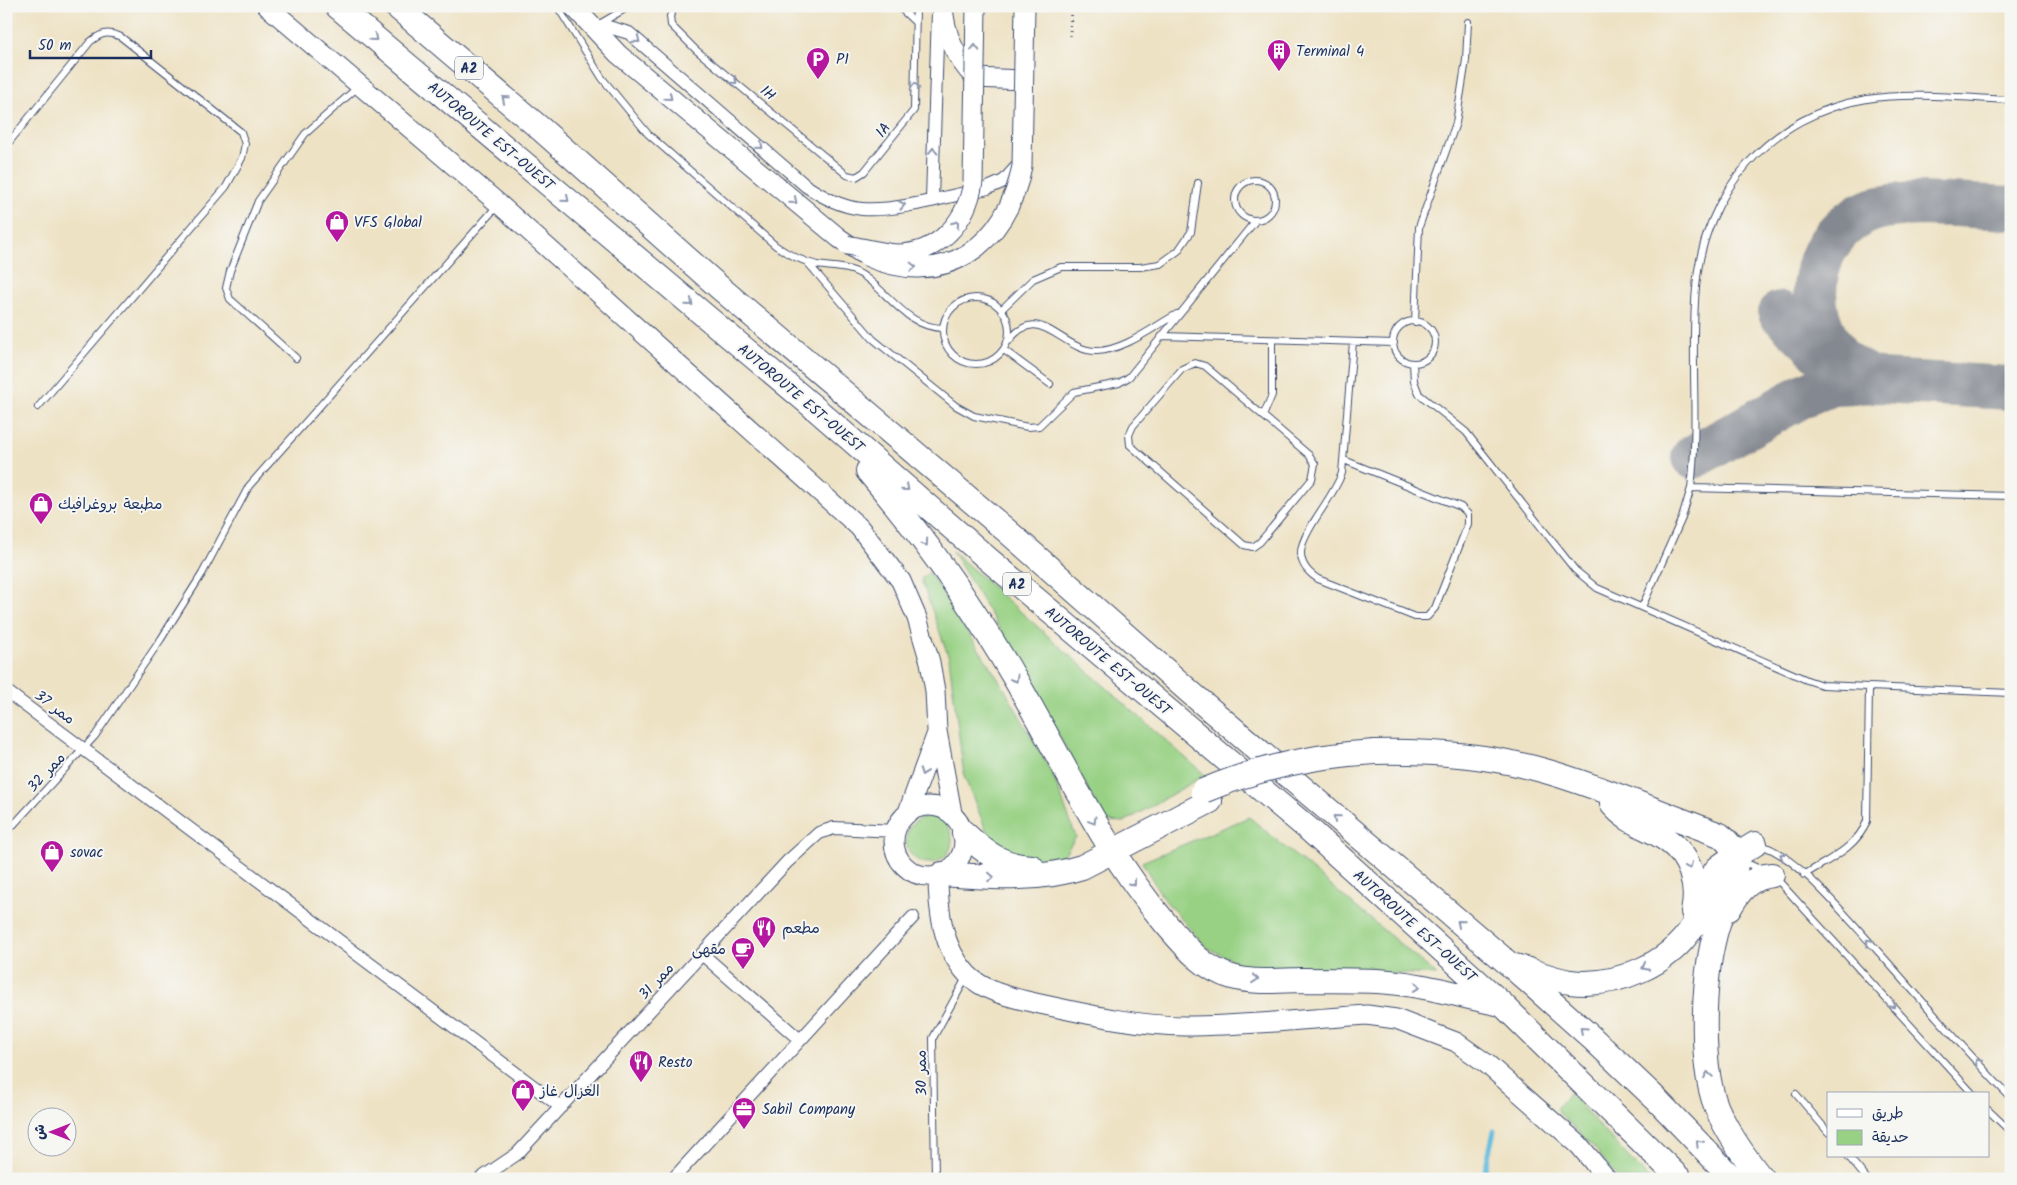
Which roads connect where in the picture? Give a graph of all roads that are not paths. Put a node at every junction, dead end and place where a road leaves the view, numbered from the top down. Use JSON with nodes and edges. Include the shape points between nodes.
{"nodes":[{"id":1,"x":267,"y":6,"type":"edge"},
{"id":2,"x":337,"y":6,"type":"edge"},
{"id":3,"x":396,"y":6,"type":"edge"},
{"id":4,"x":557,"y":6,"type":"edge"},
{"id":5,"x":573,"y":6,"type":"edge"},
{"id":6,"x":630,"y":6,"type":"edge"},
{"id":7,"x":676,"y":6,"type":"edge"},
{"id":8,"x":898,"y":6,"type":"edge"},
{"id":9,"x":916,"y":6,"type":"edge"},
{"id":10,"x":938,"y":6,"type":"edge"},
{"id":11,"x":943,"y":6,"type":"edge"},
{"id":12,"x":976,"y":6,"type":"edge"},
{"id":13,"x":1025,"y":6,"type":"edge"},
{"id":14,"x":915,"y":22,"type":"junction"},
{"id":15,"x":1468,"y":22,"type":"dead end"},
{"id":16,"x":592,"y":26,"type":"junction"},
{"id":17,"x":975,"y":78,"type":"junction"},
{"id":18,"x":1023,"y":80,"type":"junction"},
{"id":19,"x":360,"y":85,"type":"junction"},
{"id":20,"x":2011,"y":100,"type":"edge"},
{"id":21,"x":6,"y":146,"type":"edge"},
{"id":22,"x":824,"y":155,"type":"joint"},
{"id":23,"x":1198,"y":183,"type":"dead end"},
{"id":24,"x":932,"y":199,"type":"junction"},
{"id":25,"x":499,"y":204,"type":"junction"},
{"id":26,"x":1256,"y":220,"type":"junction"},
{"id":27,"x":848,"y":245,"type":"junction"},
{"id":28,"x":808,"y":262,"type":"junction"},
{"id":29,"x":1002,"y":309,"type":"junction"},
{"id":30,"x":1180,"y":312,"type":"junction"},
{"id":31,"x":1415,"y":322,"type":"junction"},
{"id":32,"x":943,"y":328,"type":"junction"},
{"id":33,"x":1162,"y":336,"type":"junction"},
{"id":34,"x":1272,"y":340,"type":"junction"},
{"id":35,"x":1008,"y":342,"type":"junction"},
{"id":36,"x":1353,"y":342,"type":"junction"},
{"id":37,"x":1394,"y":343,"type":"junction"},
{"id":38,"x":1004,"y":350,"type":"junction"},
{"id":39,"x":296,"y":358,"type":"dead end"},
{"id":40,"x":1413,"y":363,"type":"junction"},
{"id":41,"x":1050,"y":384,"type":"dead end"},
{"id":42,"x":38,"y":407,"type":"dead end"},
{"id":43,"x":817,"y":410,"type":"junction"},
{"id":44,"x":1263,"y":416,"type":"junction"},
{"id":45,"x":1344,"y":460,"type":"junction"},
{"id":46,"x":1691,"y":488,"type":"junction"},
{"id":47,"x":2011,"y":496,"type":"edge"},
{"id":48,"x":1642,"y":607,"type":"junction"},
{"id":49,"x":1869,"y":688,"type":"junction"},
{"id":50,"x":6,"y":691,"type":"edge"},
{"id":51,"x":2011,"y":693,"type":"edge"},
{"id":52,"x":937,"y":732,"type":"junction"},
{"id":53,"x":84,"y":749,"type":"junction"},
{"id":54,"x":1375,"y":757,"type":"junction"},
{"id":55,"x":1612,"y":804,"type":"junction"},
{"id":56,"x":908,"y":812,"type":"junction"},
{"id":57,"x":952,"y":813,"type":"junction"},
{"id":58,"x":895,"y":831,"type":"junction"},
{"id":59,"x":6,"y":833,"type":"edge"},
{"id":60,"x":964,"y":833,"type":"junction"},
{"id":61,"x":1738,"y":843,"type":"junction"},
{"id":62,"x":1109,"y":847,"type":"junction"},
{"id":63,"x":940,"y":875,"type":"junction"},
{"id":64,"x":1772,"y":875,"type":"junction"},
{"id":65,"x":1804,"y":875,"type":"junction"},
{"id":66,"x":913,"y":917,"type":"dead end"},
{"id":67,"x":1715,"y":935,"type":"junction"},
{"id":68,"x":1674,"y":948,"type":"junction"},
{"id":69,"x":702,"y":954,"type":"junction"},
{"id":70,"x":1509,"y":964,"type":"junction"},
{"id":71,"x":968,"y":975,"type":"junction"},
{"id":72,"x":1503,"y":1005,"type":"junction"},
{"id":73,"x":800,"y":1040,"type":"junction"},
{"id":74,"x":1972,"y":1092,"type":"edge"},
{"id":75,"x":1796,"y":1094,"type":"dead end"},
{"id":76,"x":2011,"y":1098,"type":"edge"},
{"id":77,"x":561,"y":1107,"type":"junction"},
{"id":78,"x":1990,"y":1112,"type":"edge"},
{"id":79,"x":1827,"y":1131,"type":"edge"},
{"id":80,"x":2011,"y":1132,"type":"edge"},
{"id":81,"x":1850,"y":1158,"type":"edge"},
{"id":82,"x":480,"y":1179,"type":"edge"},
{"id":83,"x":673,"y":1179,"type":"edge"},
{"id":84,"x":935,"y":1179,"type":"edge"},
{"id":85,"x":1607,"y":1179,"type":"edge"},
{"id":86,"x":1680,"y":1179,"type":"edge"},
{"id":87,"x":1733,"y":1179,"type":"edge"},
{"id":88,"x":1762,"y":1179,"type":"edge"},
{"id":89,"x":1867,"y":1179,"type":"edge"}],
"edges":[{"from":1,"to":19,"type":"main road"},
{"from":2,"to":43,"type":"highway","name":"AUTOROUTE EST-OUEST","number":"A2","one_way":true},
{"from":70,"to":3,"type":"highway","name":"AUTOROUTE EST-OUEST","number":"A2","one_way":true},
{"from":4,"to":28,"type":"lane","via":[[602,78],[648,134],[776,246]]},
{"from":5,"to":16,"type":"main road"},
{"from":6,"to":16,"type":"lane","via":[[611,19]]},
{"from":7,"to":22,"type":"lane","name":"1H","one_way":true,"via":[[670,16],[671,25],[696,50]]},
{"from":8,"to":14,"type":"lane"},
{"from":9,"to":14,"type":"lane"},
{"from":24,"to":10,"type":"street","one_way":true},
{"from":11,"to":17,"type":"main road","via":[[951,45]]},
{"from":17,"to":12,"type":"main road","one_way":true,"bridge":true},
{"from":13,"to":18,"type":"main road","bridge":true},
{"from":13,"to":24,"type":"street","via":[[1025,143],[1021,161],[1011,175],[996,185]]},
{"from":22,"to":14,"type":"lane","name":"1A","one_way":true,"via":[[851,177],[860,176],[914,110]]},
{"from":15,"to":31,"type":"lane","via":[[1456,123],[1419,228]]},
{"from":16,"to":24,"type":"street","one_way":true,"via":[[629,33],[806,186],[823,197],[862,209],[883,209]]},
{"from":16,"to":27,"type":"main road","one_way":true,"via":[[618,54]]},
{"from":17,"to":18,"type":"main road"},
{"from":27,"to":17,"type":"main road","one_way":true,"bridge":true,"via":[[887,253],[912,252],[935,244],[954,228],[967,206],[973,182]]},
{"from":27,"to":18,"type":"main road","one_way":true,"bridge":true,"via":[[866,256],[898,266],[931,266],[963,256],[990,237],[1006,216],[1020,179]]},
{"from":19,"to":25,"type":"main road"},
{"from":19,"to":39,"type":"lane","via":[[305,134],[258,201],[226,288],[230,299]]},
{"from":20,"to":46,"type":"lane","via":[[1891,97],[1848,102],[1827,108],[1788,128],[1738,173],[1714,213],[1705,235],[1697,272]]},
{"from":21,"to":42,"type":"lane","via":[[90,42],[110,32],[200,97],[241,132],[245,144],[242,158],[226,187]]},
{"from":23,"to":29,"type":"lane","via":[[1191,232],[1178,250],[1160,264],[1056,268],[1033,279]]},
{"from":25,"to":52,"type":"main road","via":[[830,498],[870,540],[900,580],[917,618],[930,662]]},
{"from":25,"to":53,"type":"lane","name":"ممر 32","via":[[250,486],[202,574],[161,639]]},
{"from":26,"to":26,"type":"lane","via":[[1268,215],[1275,196],[1268,184],[1255,180],[1242,185],[1236,204],[1243,216]]},
{"from":26,"to":30,"type":"lane"},
{"from":28,"to":32,"type":"lane","via":[[839,267],[864,276],[919,323]]},
{"from":28,"to":33,"type":"lane","via":[[873,339],[956,406],[984,419],[1039,426],[1074,392],[1124,381]]},
{"from":29,"to":32,"type":"lane","via":[[988,299],[962,300],[949,311]]},
{"from":29,"to":35,"type":"lane","via":[[1009,325]]},
{"from":30,"to":33,"type":"lane"},
{"from":30,"to":35,"type":"lane","via":[[1121,345],[1096,351],[1074,346],[1041,325],[1019,330]]},
{"from":31,"to":37,"type":"lane","via":[[1408,322],[1397,330]]},
{"from":31,"to":40,"type":"lane","via":[[1428,327],[1435,340],[1427,359]]},
{"from":32,"to":38,"type":"lane","via":[[946,345],[965,362],[982,364]]},
{"from":33,"to":34,"type":"lane"},
{"from":34,"to":36,"type":"lane"},
{"from":34,"to":44,"type":"lane","via":[[1272,395]]},
{"from":35,"to":38,"type":"lane"},
{"from":36,"to":37,"type":"lane"},
{"from":36,"to":45,"type":"lane"},
{"from":37,"to":40,"type":"lane","via":[[1400,357]]},
{"from":38,"to":41,"type":"lane"},
{"from":40,"to":48,"type":"lane","via":[[1419,394],[1466,432],[1575,570],[1597,588]]},
{"from":43,"to":62,"type":"highway","one_way":true,"via":[[903,512],[978,621],[1017,682]]},
{"from":43,"to":72,"type":"highway","name":"AUTOROUTE EST-OUEST","number":"A2","one_way":true,"via":[[1312,832]]},
{"from":44,"to":44,"type":"lane","via":[[1309,455],[1316,469],[1312,480],[1260,542],[1253,546],[1244,546],[1133,449],[1129,440],[1133,426],[1182,369],[1190,364],[1204,366]]},
{"from":45,"to":45,"type":"lane","via":[[1337,485],[1302,546],[1302,562],[1318,579],[1415,617],[1427,617],[1435,608],[1468,524],[1468,514],[1461,507]]},
{"from":46,"to":47,"type":"lane"},
{"from":46,"to":48,"type":"lane","via":[[1682,518]]},
{"from":48,"to":49,"type":"lane","via":[[1807,680],[1822,685]]},
{"from":49,"to":51,"type":"lane"},
{"from":49,"to":65,"type":"lane","via":[[1867,821],[1854,842]]},
{"from":50,"to":53,"type":"street","name":"ممر 37"},
{"from":52,"to":56,"type":"main road","one_way":true},
{"from":52,"to":57,"type":"main road"},
{"from":53,"to":59,"type":"lane","name":"ممر 32"},
{"from":53,"to":77,"type":"street","name":"ممر 37"},
{"from":54,"to":55,"type":"highway","via":[[1503,770],[1539,778]]},
{"from":54,"to":61,"type":"highway","via":[[1444,753],[1546,771]]},
{"from":54,"to":62,"type":"highway","bridge":true,"via":[[1340,754],[1287,762],[1236,777],[1207,796]]},
{"from":55,"to":61,"type":"highway"},
{"from":55,"to":68,"type":"highway","one_way":true,"via":[[1627,820],[1666,839],[1678,849],[1692,874],[1694,910]]},
{"from":56,"to":57,"type":"main road","via":[[930,805]]},
{"from":56,"to":58,"type":"main road"},
{"from":57,"to":60,"type":"main road"},
{"from":58,"to":63,"type":"main road","via":[[900,862],[917,874]]},
{"from":58,"to":69,"type":"street","name":"ممر 31","via":[[834,828],[819,833]]},
{"from":60,"to":62,"type":"highway","via":[[991,856],[1017,866],[1064,863]]},
{"from":60,"to":63,"type":"main road","via":[[963,853],[954,866]]},
{"from":61,"to":64,"type":"lane"},
{"from":65,"to":61,"type":"lane","one_way":true,"via":[[1783,855]]},
{"from":61,"to":67,"type":"highway","via":[[1735,870]]},
{"from":61,"to":68,"type":"highway","via":[[1715,872],[1694,924]]},
{"from":63,"to":62,"type":"highway","one_way":true,"via":[[1034,878],[1082,867]]},
{"from":62,"to":72,"type":"highway","one_way":true,"via":[[1148,903],[1181,941],[1207,967],[1233,978],[1381,981]]},
{"from":63,"to":71,"type":"main road","via":[[938,900],[942,928],[956,960]]},
{"from":64,"to":67,"type":"highway","via":[[1747,883],[1732,902]]},
{"from":64,"to":74,"type":"lane","one_way":true},
{"from":76,"to":65,"type":"lane","one_way":true,"via":[[1832,900]]},
{"from":66,"to":73,"type":"street"},
{"from":88,"to":67,"type":"highway","one_way":true,"via":[[1719,1114],[1710,1090],[1706,1061],[1707,983]]},
{"from":68,"to":70,"type":"highway","one_way":true,"via":[[1636,972],[1593,983],[1570,982]]},
{"from":69,"to":73,"type":"street"},
{"from":69,"to":77,"type":"street","name":"ممر 31"},
{"from":87,"to":70,"type":"highway","name":"AUTOROUTE EST-OUEST","number":"A2","one_way":true,"via":[[1648,1091]]},
{"from":71,"to":84,"type":"lane","name":"ممر 30","via":[[933,1038]]},
{"from":71,"to":85,"type":"main road","via":[[991,991],[1027,1001],[1097,1017],[1184,1026],[1367,1015],[1396,1019],[1456,1042],[1487,1064],[1579,1145]]},
{"from":72,"to":86,"type":"highway","name":"AUTOROUTE EST-OUEST","number":"A2"},
{"from":73,"to":83,"type":"street"},
{"from":75,"to":79,"type":"lane"},
{"from":77,"to":82,"type":"street","name":"ممر 31","via":[[518,1154]]},
{"from":78,"to":80,"type":"lane"},
{"from":81,"to":89,"type":"lane"}]}
